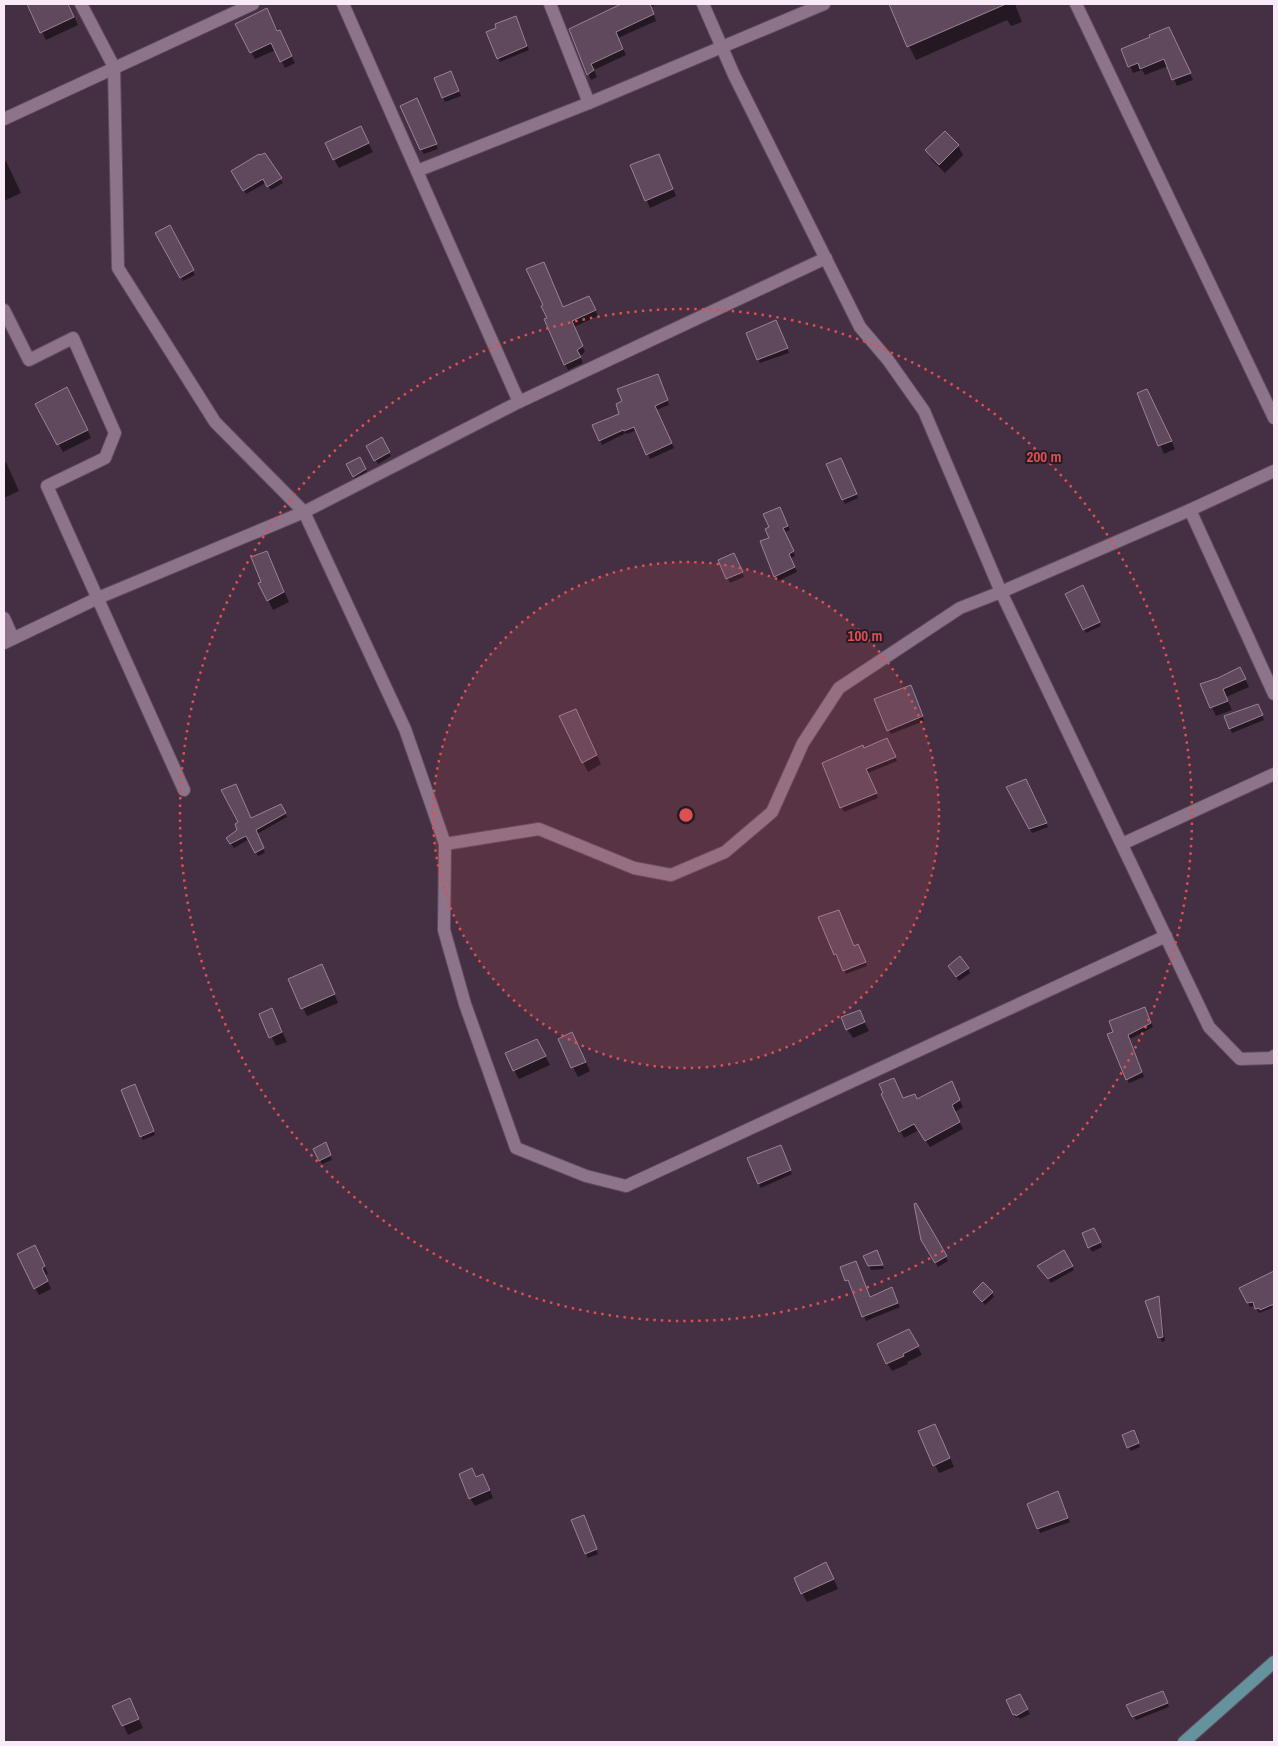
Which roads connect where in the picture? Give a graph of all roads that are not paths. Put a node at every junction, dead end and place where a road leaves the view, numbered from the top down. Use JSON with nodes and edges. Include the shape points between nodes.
{"nodes":[{"id":1,"x":81,"y":4,"type":"edge"},
{"id":2,"x":253,"y":4,"type":"edge"},
{"id":3,"x":343,"y":4,"type":"edge"},
{"id":4,"x":550,"y":4,"type":"edge"},
{"id":5,"x":703,"y":4,"type":"edge"},
{"id":6,"x":824,"y":4,"type":"edge"},
{"id":7,"x":1076,"y":4,"type":"edge"},
{"id":8,"x":722,"y":46,"type":"junction"},
{"id":9,"x":114,"y":67,"type":"junction"},
{"id":10,"x":589,"y":102,"type":"junction"},
{"id":11,"x":5,"y":114,"type":"edge"},
{"id":12,"x":416,"y":171,"type":"junction"},
{"id":13,"x":826,"y":258,"type":"junction"},
{"id":14,"x":4,"y":310,"type":"edge"},
{"id":15,"x":519,"y":402,"type":"junction"},
{"id":16,"x":1274,"y":418,"type":"edge"},
{"id":17,"x":1274,"y":471,"type":"edge"},
{"id":18,"x":1190,"y":510,"type":"junction"},
{"id":19,"x":304,"y":512,"type":"junction"},
{"id":20,"x":1001,"y":592,"type":"junction"},
{"id":21,"x":98,"y":598,"type":"junction"},
{"id":22,"x":4,"y":618,"type":"edge"},
{"id":23,"x":9,"y":641,"type":"edge"},
{"id":24,"x":1274,"y":694,"type":"edge"},
{"id":25,"x":1274,"y":774,"type":"edge"},
{"id":26,"x":184,"y":790,"type":"dead end"},
{"id":27,"x":445,"y":844,"type":"junction"},
{"id":28,"x":1122,"y":844,"type":"junction"},
{"id":29,"x":1166,"y":936,"type":"junction"},
{"id":30,"x":1274,"y":1056,"type":"edge"},
{"id":31,"x":1274,"y":1662,"type":"edge"},
{"id":32,"x":1184,"y":1742,"type":"edge"}],
"edges":[{"from":1,"to":9,"type":"street"},
{"from":2,"to":9,"type":"street"},
{"from":3,"to":12,"type":"street"},
{"from":4,"to":10,"type":"street"},
{"from":5,"to":8,"type":"street"},
{"from":6,"to":8,"type":"street"},
{"from":7,"to":16,"type":"street"},
{"from":8,"to":10,"type":"street"},
{"from":8,"to":13,"type":"street"},
{"from":9,"to":11,"type":"street"},
{"from":9,"to":19,"type":"street","via":[[118,268],[215,422]]},
{"from":10,"to":12,"type":"street"},
{"from":12,"to":15,"type":"street"},
{"from":13,"to":15,"type":"street"},
{"from":13,"to":20,"type":"street","via":[[860,327],[924,411]]},
{"from":14,"to":21,"type":"street","via":[[29,360],[73,338],[115,432],[105,458],[47,486]]},
{"from":15,"to":19,"type":"street"},
{"from":17,"to":18,"type":"street"},
{"from":18,"to":20,"type":"street"},
{"from":18,"to":24,"type":"street"},
{"from":19,"to":21,"type":"street"},
{"from":19,"to":27,"type":"street","via":[[406,729]]},
{"from":20,"to":27,"type":"street","via":[[960,608],[839,688],[803,743],[772,812],[724,852],[671,875],[634,868],[539,829]]},
{"from":20,"to":28,"type":"street"},
{"from":21,"to":23,"type":"street"},
{"from":21,"to":26,"type":"street"},
{"from":22,"to":23,"type":"street"},
{"from":25,"to":28,"type":"street"},
{"from":27,"to":29,"type":"street","via":[[444,930],[465,1004],[516,1148],[586,1176],[626,1186]]},
{"from":28,"to":29,"type":"street"},
{"from":29,"to":30,"type":"street","via":[[1209,1027],[1240,1059]]},
{"from":31,"to":32,"type":"street"}]}
